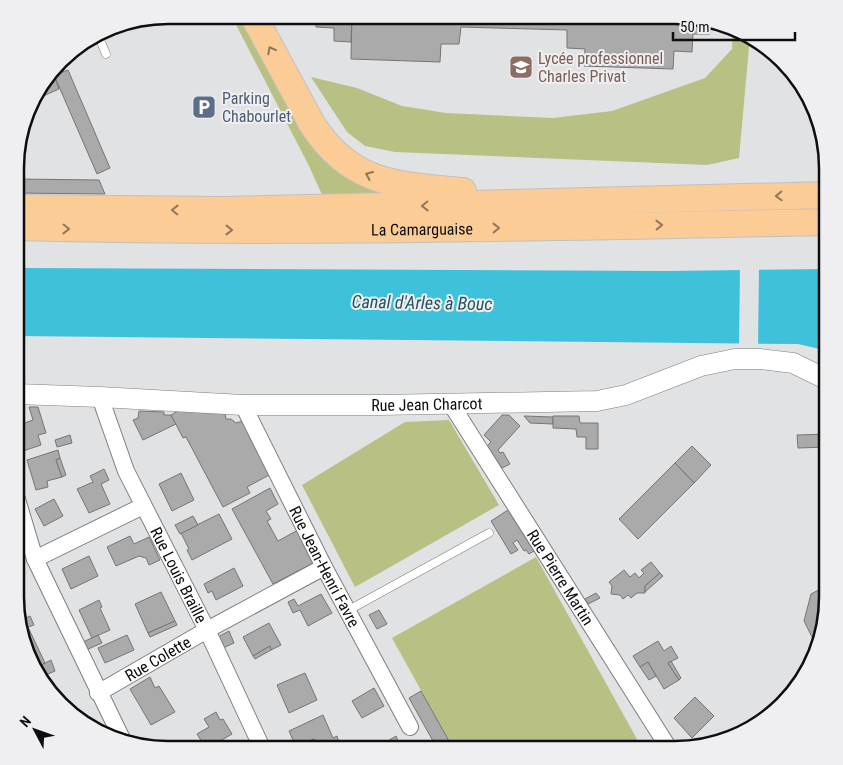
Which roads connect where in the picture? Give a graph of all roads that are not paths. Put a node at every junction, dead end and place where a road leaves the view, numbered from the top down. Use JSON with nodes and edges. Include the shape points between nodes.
{"nodes":[{"id":1,"x":258,"y":24,"type":"edge"},
{"id":2,"x":100,"y":40,"type":"edge"},
{"id":3,"x":106,"y":54,"type":"dead end"},
{"id":4,"x":819,"y":195,"type":"edge"},
{"id":5,"x":701,"y":199,"type":"junction"},
{"id":6,"x":24,"y":208,"type":"edge"},
{"id":7,"x":819,"y":222,"type":"edge"},
{"id":8,"x":24,"y":227,"type":"edge"},
{"id":9,"x":819,"y":376,"type":"edge"},
{"id":10,"x":24,"y":394,"type":"edge"},
{"id":11,"x":100,"y":397,"type":"junction"},
{"id":12,"x":450,"y":404,"type":"junction"},
{"id":13,"x":243,"y":405,"type":"junction"},
{"id":14,"x":143,"y":506,"type":"junction"},
{"id":15,"x":24,"y":523,"type":"edge"},
{"id":16,"x":489,"y":533,"type":"dead end"},
{"id":17,"x":35,"y":559,"type":"junction"},
{"id":18,"x":324,"y":567,"type":"junction"},
{"id":19,"x":347,"y":611,"type":"junction"},
{"id":20,"x":207,"y":630,"type":"junction"},
{"id":21,"x":98,"y":693,"type":"junction"},
{"id":22,"x":410,"y":727,"type":"dead end"},
{"id":23,"x":118,"y":733,"type":"edge"},
{"id":24,"x":259,"y":741,"type":"edge"},
{"id":25,"x":664,"y":741,"type":"edge"}],
"edges":[{"from":5,"to":1,"type":"highway","one_way":true,"via":[[486,193],[400,185],[377,178],[347,164],[322,140]]},
{"from":2,"to":3,"type":"lane"},
{"from":4,"to":5,"type":"highway","name":"La Camarguaise","one_way":true},
{"from":5,"to":6,"type":"highway","name":"La Camarguaise","one_way":true,"via":[[224,210]]},
{"from":8,"to":7,"type":"highway","name":"La Camarguaise","one_way":true,"via":[[360,230]]},
{"from":9,"to":12,"type":"street","name":"Rue Jean Charcot","via":[[793,363],[735,358],[702,366],[626,395],[597,400]]},
{"from":10,"to":11,"type":"street","name":"Rue Jean Charcot"},
{"from":11,"to":13,"type":"street","name":"Rue Jean Charcot"},
{"from":11,"to":14,"type":"street","name":"Rue Louis Braille","via":[[126,471]]},
{"from":12,"to":13,"type":"street","name":"Rue Jean Charcot"},
{"from":12,"to":25,"type":"street","name":"Rue Pierre Martin"},
{"from":13,"to":18,"type":"street","name":"Rue Jean-Henri Favre"},
{"from":14,"to":17,"type":"street"},
{"from":14,"to":20,"type":"street","name":"Rue Louis Braille"},
{"from":15,"to":17,"type":"street"},
{"from":16,"to":19,"type":"lane"},
{"from":17,"to":21,"type":"street"},
{"from":18,"to":19,"type":"street","name":"Rue Jean-Henri Favre"},
{"from":18,"to":20,"type":"street","name":"Rue Colette"},
{"from":19,"to":22,"type":"street","name":"Rue Jean-Henri Favre"},
{"from":20,"to":21,"type":"street","name":"Rue Colette"},
{"from":20,"to":24,"type":"street","name":"Rue Louis Braille"},
{"from":21,"to":23,"type":"street"}]}
